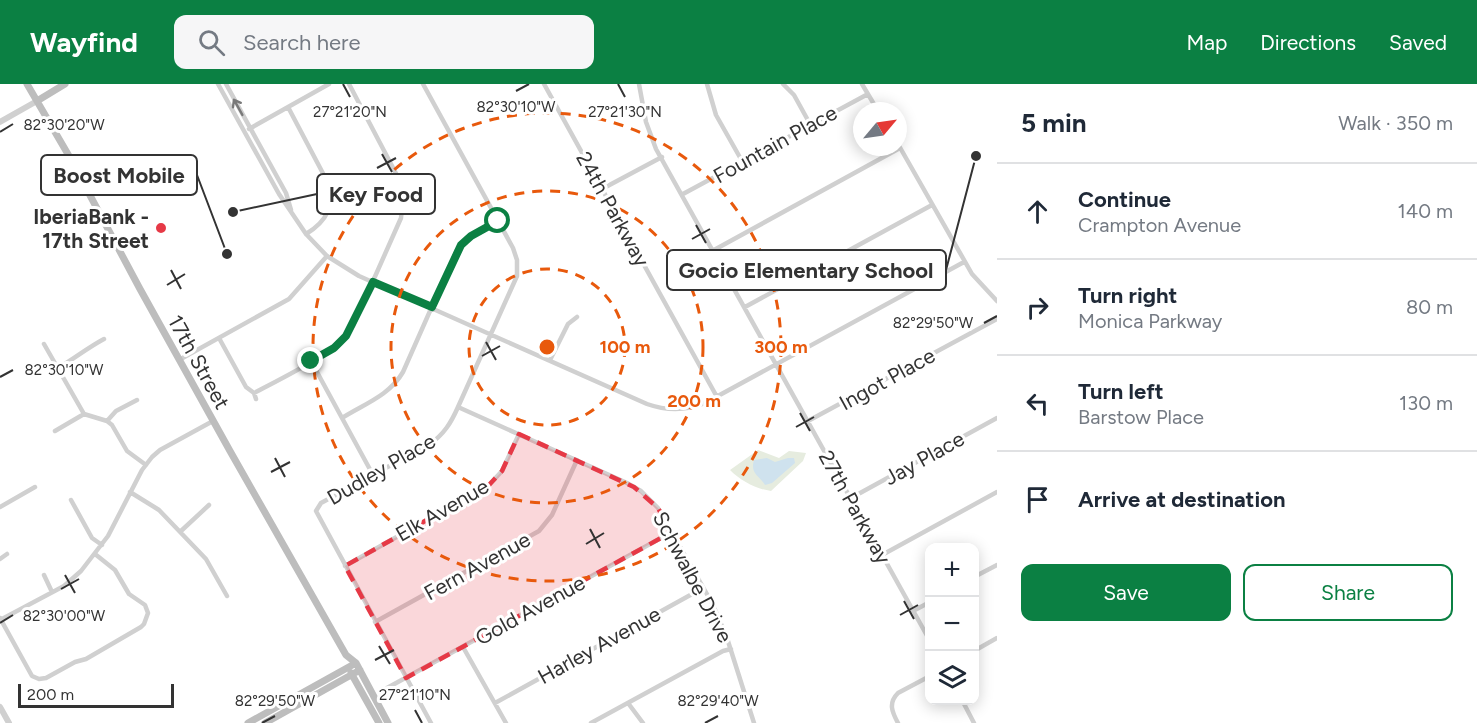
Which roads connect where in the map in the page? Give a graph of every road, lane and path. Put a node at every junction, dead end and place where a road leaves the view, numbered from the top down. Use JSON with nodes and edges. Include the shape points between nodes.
{"nodes":[{"id":1,"x":27,"y":84,"type":"edge"},
{"id":2,"x":65,"y":84,"type":"edge"},
{"id":3,"x":218,"y":84,"type":"edge"},
{"id":4,"x":226,"y":84,"type":"edge"},
{"id":5,"x":329,"y":84,"type":"edge"},
{"id":6,"x":348,"y":84,"type":"edge"},
{"id":7,"x":423,"y":84,"type":"edge"},
{"id":8,"x":544,"y":84,"type":"edge"},
{"id":9,"x":639,"y":84,"type":"edge"},
{"id":10,"x":707,"y":84,"type":"edge"},
{"id":11,"x":783,"y":84,"type":"edge"},
{"id":12,"x":862,"y":84,"type":"edge"},
{"id":13,"x":868,"y":94,"type":"junction"},
{"id":14,"x":37,"y":101,"type":"junction"},
{"id":15,"x":873,"y":102,"type":"edge"},
{"id":16,"x":288,"y":107,"type":"junction"},
{"id":17,"x":0,"y":122,"type":"edge"},
{"id":18,"x":810,"y":124,"type":"junction"},
{"id":19,"x":250,"y":128,"type":"junction"},
{"id":20,"x":244,"y":131,"type":"junction"},
{"id":21,"x":662,"y":156,"type":"junction"},
{"id":22,"x":881,"y":156,"type":"edge"},
{"id":23,"x":905,"y":156,"type":"edge"},
{"id":24,"x":742,"y":161,"type":"junction"},
{"id":25,"x":602,"y":189,"type":"junction"},
{"id":26,"x":683,"y":194,"type":"junction"},
{"id":27,"x":932,"y":205,"type":"junction"},
{"id":28,"x":293,"y":215,"type":"junction"},
{"id":29,"x":498,"y":221,"type":"junction"},
{"id":30,"x":306,"y":234,"type":"junction"},
{"id":31,"x":714,"y":250,"type":"junction"},
{"id":32,"x":327,"y":256,"type":"junction"},
{"id":33,"x":964,"y":262,"type":"junction"},
{"id":34,"x":373,"y":282,"type":"junction"},
{"id":35,"x":997,"y":301,"type":"edge"},
{"id":36,"x":432,"y":307,"type":"junction"},
{"id":37,"x":745,"y":307,"type":"junction"},
{"id":38,"x":577,"y":317,"type":"dead end"},
{"id":39,"x":997,"y":319,"type":"edge"},
{"id":40,"x":491,"y":334,"type":"junction"},
{"id":41,"x":219,"y":338,"type":"junction"},
{"id":42,"x":104,"y":339,"type":"dead end"},
{"id":43,"x":44,"y":344,"type":"dead end"},
{"id":44,"x":179,"y":360,"type":"junction"},
{"id":45,"x":550,"y":360,"type":"junction"},
{"id":46,"x":311,"y":361,"type":"junction"},
{"id":47,"x":777,"y":364,"type":"junction"},
{"id":48,"x":58,"y":368,"type":"junction"},
{"id":49,"x":254,"y":393,"type":"junction"},
{"id":50,"x":717,"y":397,"type":"junction"},
{"id":51,"x":256,"y":399,"type":"dead end"},
{"id":52,"x":137,"y":400,"type":"dead end"},
{"id":53,"x":458,"y":407,"type":"junction"},
{"id":54,"x":84,"y":414,"type":"junction"},
{"id":55,"x":342,"y":418,"type":"junction"},
{"id":56,"x":997,"y":418,"type":"edge"},
{"id":57,"x":107,"y":421,"type":"junction"},
{"id":58,"x":213,"y":421,"type":"junction"},
{"id":59,"x":808,"y":421,"type":"junction"},
{"id":60,"x":55,"y":431,"type":"dead end"},
{"id":61,"x":519,"y":434,"type":"junction"},
{"id":62,"x":577,"y":460,"type":"junction"},
{"id":63,"x":146,"y":465,"type":"junction"},
{"id":64,"x":373,"y":475,"type":"junction"},
{"id":65,"x":35,"y":487,"type":"dead end"},
{"id":66,"x":130,"y":492,"type":"junction"},
{"id":67,"x":997,"y":492,"type":"edge"},
{"id":68,"x":851,"y":498,"type":"junction"},
{"id":69,"x":71,"y":500,"type":"dead end"},
{"id":70,"x":209,"y":505,"type":"dead end"},
{"id":71,"x":0,"y":507,"type":"edge"},
{"id":72,"x":181,"y":531,"type":"junction"},
{"id":73,"x":672,"y":532,"type":"junction"},
{"id":74,"x":102,"y":544,"type":"junction"},
{"id":75,"x":7,"y":554,"type":"dead end"},
{"id":76,"x":95,"y":554,"type":"junction"},
{"id":77,"x":882,"y":555,"type":"junction"},
{"id":78,"x":0,"y":559,"type":"edge"},
{"id":79,"x":997,"y":565,"type":"edge"},
{"id":80,"x":345,"y":566,"type":"junction"},
{"id":81,"x":44,"y":575,"type":"dead end"},
{"id":82,"x":979,"y":575,"type":"edge"},
{"id":83,"x":703,"y":588,"type":"junction"},
{"id":84,"x":52,"y":592,"type":"junction"},
{"id":85,"x":226,"y":596,"type":"dead end"},
{"id":86,"x":925,"y":605,"type":"edge"},
{"id":87,"x":913,"y":611,"type":"junction"},
{"id":88,"x":0,"y":619,"type":"edge"},
{"id":89,"x":375,"y":622,"type":"junction"},
{"id":90,"x":925,"y":632,"type":"edge"},
{"id":91,"x":997,"y":638,"type":"edge"},
{"id":92,"x":464,"y":647,"type":"junction"},
{"id":93,"x":731,"y":649,"type":"junction"},
{"id":94,"x":979,"y":649,"type":"edge"},
{"id":95,"x":346,"y":655,"type":"junction"},
{"id":96,"x":356,"y":663,"type":"junction"},
{"id":97,"x":348,"y":667,"type":"junction"},
{"id":98,"x":360,"y":670,"type":"junction"},
{"id":99,"x":352,"y":674,"type":"junction"},
{"id":100,"x":406,"y":678,"type":"junction"},
{"id":101,"x":925,"y":679,"type":"edge"},
{"id":102,"x":387,"y":688,"type":"dead end"},
{"id":103,"x":495,"y":703,"type":"junction"},
{"id":104,"x":628,"y":703,"type":"junction"},
{"id":105,"x":965,"y":705,"type":"edge"},
{"id":106,"x":0,"y":707,"type":"edge"},
{"id":107,"x":9,"y":723,"type":"edge"},
{"id":108,"x":248,"y":723,"type":"edge"},
{"id":109,"x":265,"y":723,"type":"edge"},
{"id":110,"x":379,"y":723,"type":"edge"},
{"id":111,"x":388,"y":723,"type":"edge"},
{"id":112,"x":431,"y":723,"type":"edge"},
{"id":113,"x":506,"y":723,"type":"edge"},
{"id":114,"x":591,"y":723,"type":"edge"},
{"id":115,"x":643,"y":723,"type":"edge"},
{"id":116,"x":754,"y":723,"type":"edge"},
{"id":117,"x":898,"y":723,"type":"edge"},
{"id":118,"x":974,"y":723,"type":"edge"}],
"edges":[{"from":1,"to":14,"type":"main road","name":"17th Street"},
{"from":2,"to":14,"type":"main road"},
{"from":3,"to":20,"type":"street"},
{"from":19,"to":4,"type":"street","one_way":true},
{"from":5,"to":16,"type":"street"},
{"from":6,"to":34,"type":"street","via":[[403,192],[401,218]]},
{"from":7,"to":29,"type":"street","name":"Dudley Place"},
{"from":8,"to":25,"type":"street","name":"24th Parkway"},
{"from":9,"to":21,"type":"street","name":"27th Parkway","via":[[646,122]]},
{"from":10,"to":24,"type":"street","via":[[716,115]]},
{"from":11,"to":18,"type":"street"},
{"from":12,"to":13,"type":"street"},
{"from":13,"to":15,"type":"street"},
{"from":13,"to":18,"type":"street","name":"Fountain Place"},
{"from":14,"to":17,"type":"street"},
{"from":14,"to":44,"type":"main road","name":"17th Street"},
{"from":16,"to":19,"type":"street"},
{"from":16,"to":30,"type":"street","via":[[331,192],[327,216]]},
{"from":18,"to":24,"type":"street","name":"Fountain Place"},
{"from":19,"to":20,"type":"street"},
{"from":19,"to":28,"type":"street","via":[[286,193]]},
{"from":20,"to":28,"type":"street"},
{"from":21,"to":25,"type":"street"},
{"from":21,"to":26,"type":"street","name":"27th Parkway"},
{"from":22,"to":31,"type":"street"},
{"from":23,"to":27,"type":"street"},
{"from":24,"to":26,"type":"street","name":"Fountain Place"},
{"from":25,"to":50,"type":"street","name":"24th Parkway"},
{"from":26,"to":31,"type":"street","name":"27th Parkway"},
{"from":27,"to":33,"type":"street"},
{"from":27,"to":37,"type":"street"},
{"from":28,"to":30,"type":"street"},
{"from":29,"to":36,"type":"street","via":[[461,245]]},
{"from":29,"to":40,"type":"street","name":"Dudley Place","via":[[515,252],[518,269]]},
{"from":30,"to":32,"type":"street"},
{"from":31,"to":37,"type":"street","name":"27th Parkway"},
{"from":32,"to":34,"type":"street"},
{"from":32,"to":41,"type":"street","via":[[289,299]]},
{"from":33,"to":35,"type":"street"},
{"from":33,"to":47,"type":"street"},
{"from":34,"to":36,"type":"street"},
{"from":34,"to":46,"type":"street","via":[[346,336]]},
{"from":36,"to":40,"type":"street"},
{"from":36,"to":55,"type":"street","via":[[396,383]]},
{"from":37,"to":47,"type":"street","name":"27th Parkway"},
{"from":38,"to":45,"type":"street","via":[[568,324]]},
{"from":39,"to":59,"type":"street","name":"Ingot Place"},
{"from":40,"to":45,"type":"street"},
{"from":40,"to":53,"type":"street","name":"Dudley Place"},
{"from":41,"to":44,"type":"street"},
{"from":41,"to":49,"type":"street","via":[[246,387]]},
{"from":42,"to":48,"type":"street"},
{"from":43,"to":48,"type":"street"},
{"from":44,"to":58,"type":"main road","name":"17th Street"},
{"from":45,"to":50,"type":"street","via":[[663,408],[693,407]]},
{"from":46,"to":49,"type":"street"},
{"from":46,"to":55,"type":"street"},
{"from":47,"to":50,"type":"street"},
{"from":47,"to":59,"type":"street","name":"27th Parkway"},
{"from":48,"to":54,"type":"street"},
{"from":49,"to":51,"type":"street"},
{"from":52,"to":57,"type":"street","via":[[116,411]]},
{"from":53,"to":61,"type":"street","name":"Schwalbe Drive"},
{"from":53,"to":64,"type":"street","name":"Dudley Place","via":[[437,439]]},
{"from":54,"to":57,"type":"street"},
{"from":54,"to":60,"type":"street"},
{"from":55,"to":64,"type":"street"},
{"from":56,"to":68,"type":"street","name":"Jay Place"},
{"from":57,"to":63,"type":"street","via":[[127,451]]},
{"from":58,"to":63,"type":"street","via":[[160,450]]},
{"from":58,"to":95,"type":"main road","name":"17th Street"},
{"from":59,"to":68,"type":"street","name":"27th Parkway"},
{"from":61,"to":62,"type":"street","name":"Schwalbe Drive"},
{"from":61,"to":80,"type":"street","name":"Elk Avenue","via":[[502,471],[489,485]]},
{"from":62,"to":73,"type":"street","name":"Schwalbe Drive","via":[[641,491],[658,508]]},
{"from":62,"to":89,"type":"street","name":"Fern Avenue","via":[[552,515],[539,531]]},
{"from":63,"to":66,"type":"street"},
{"from":64,"to":80,"type":"street","name":"Dudley Place","via":[[317,508],[316,515]]},
{"from":65,"to":71,"type":"street"},
{"from":66,"to":72,"type":"street","via":[[159,510]]},
{"from":66,"to":74,"type":"street"},
{"from":67,"to":77,"type":"street"},
{"from":68,"to":77,"type":"street","name":"27th Parkway"},
{"from":69,"to":74,"type":"street","via":[[92,538]]},
{"from":70,"to":72,"type":"street"},
{"from":72,"to":85,"type":"street","via":[[206,559]]},
{"from":73,"to":83,"type":"street","name":"Schwalbe Drive"},
{"from":73,"to":92,"type":"street","name":"Gold Avenue"},
{"from":74,"to":76,"type":"street"},
{"from":75,"to":78,"type":"street"},
{"from":76,"to":84,"type":"street","via":[[72,579]]},
{"from":76,"to":88,"type":"street","via":[[115,570],[129,594],[145,605],[148,613],[141,627],[86,659],[39,679],[32,676]]},
{"from":77,"to":87,"type":"street","name":"27th Parkway"},
{"from":79,"to":82,"type":"street"},
{"from":80,"to":89,"type":"street"},
{"from":81,"to":84,"type":"street"},
{"from":83,"to":93,"type":"street","name":"Schwalbe Drive"},
{"from":83,"to":103,"type":"street","name":"Harley Avenue"},
{"from":84,"to":88,"type":"street"},
{"from":86,"to":87,"type":"street"},
{"from":87,"to":90,"type":"street","name":"27th Parkway"},
{"from":89,"to":100,"type":"street"},
{"from":91,"to":94,"type":"street"},
{"from":92,"to":100,"type":"street","name":"Gold Avenue"},
{"from":92,"to":103,"type":"street"},
{"from":93,"to":104,"type":"street"},
{"from":93,"to":116,"type":"street","name":"Schwalbe Drive"},
{"from":95,"to":96,"type":"main road","name":"17th Street"},
{"from":95,"to":97,"type":"main road","name":"17th Street"},
{"from":96,"to":97,"type":"main road"},
{"from":96,"to":98,"type":"main road","name":"17th Street"},
{"from":97,"to":99,"type":"main road","name":"17th Street"},
{"from":97,"to":108,"type":"main road"},
{"from":98,"to":99,"type":"main road"},
{"from":98,"to":111,"type":"main road","name":"17th Street"},
{"from":99,"to":109,"type":"main road"},
{"from":99,"to":110,"type":"main road","name":"17th Street"},
{"from":100,"to":102,"type":"street","name":"Gold Avenue"},
{"from":100,"to":112,"type":"street"},
{"from":101,"to":117,"type":"street","via":[[898,693],[892,704]]},
{"from":103,"to":113,"type":"street"},
{"from":104,"to":114,"type":"street"},
{"from":104,"to":115,"type":"street"},
{"from":105,"to":118,"type":"street"},
{"from":106,"to":107,"type":"street"}]}
